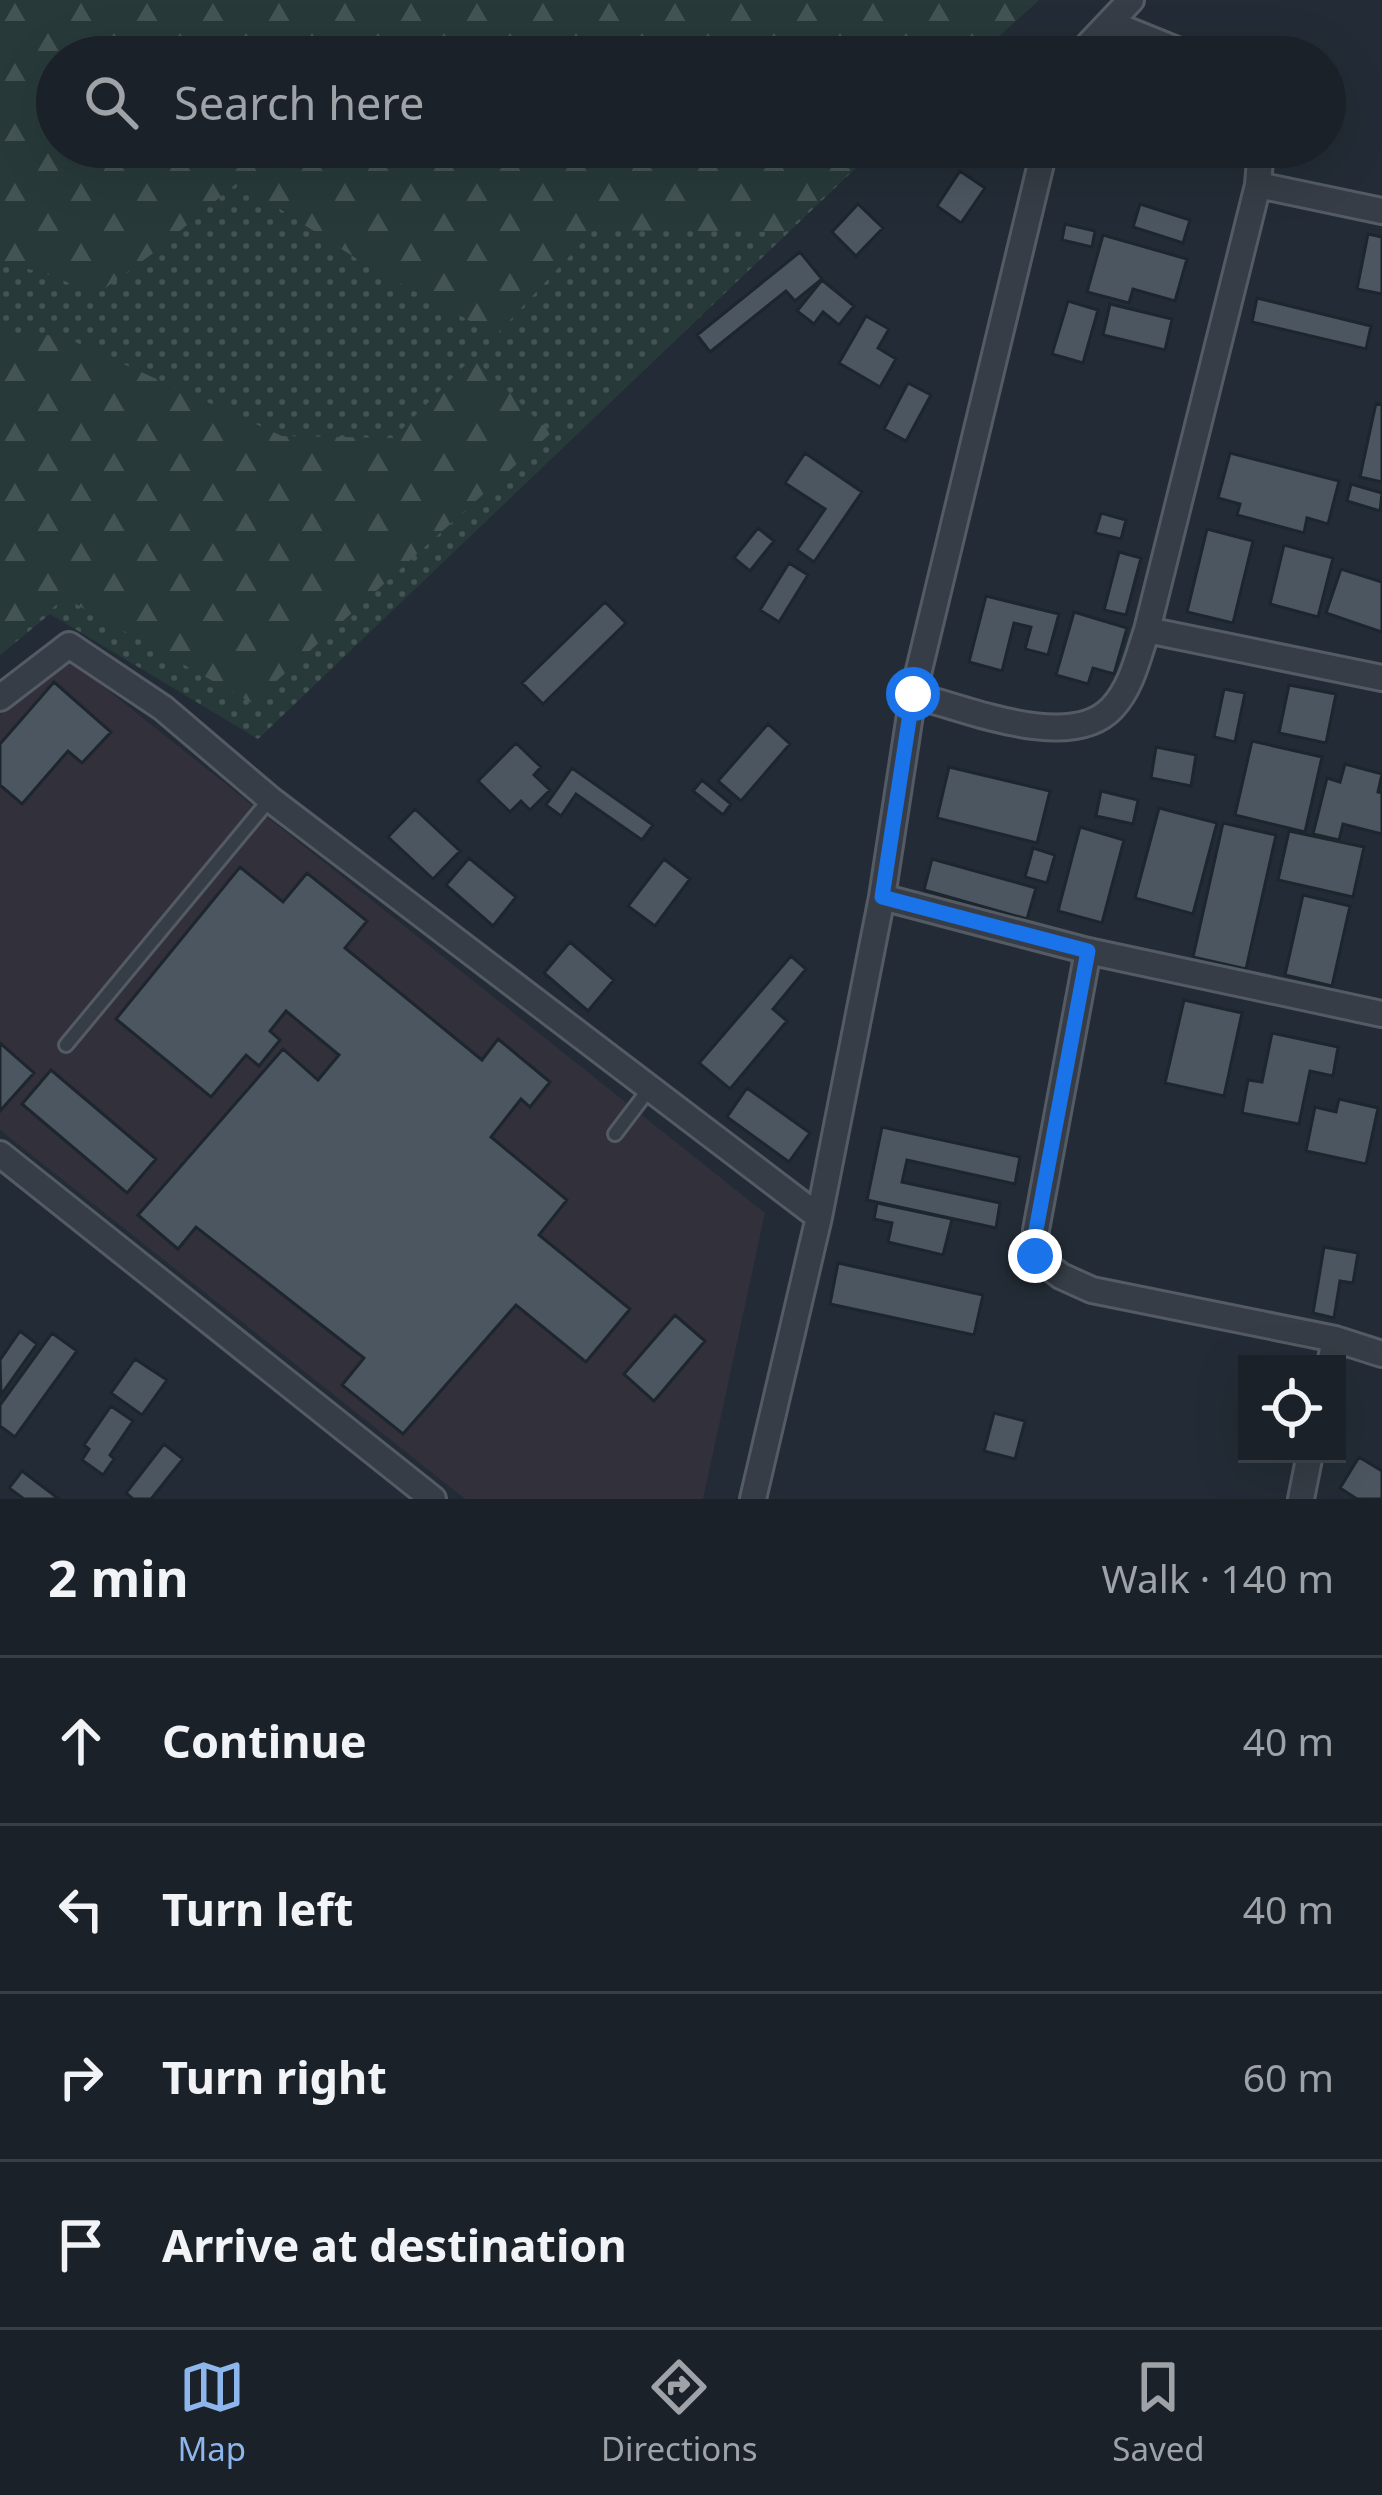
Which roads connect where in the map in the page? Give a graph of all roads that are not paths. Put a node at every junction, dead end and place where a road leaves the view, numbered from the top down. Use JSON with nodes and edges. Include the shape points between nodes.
{"nodes":[{"id":1,"x":1131,"y":0,"type":"edge"},
{"id":2,"x":1111,"y":23,"type":"junction"},
{"id":3,"x":1098,"y":36,"type":"edge"},
{"id":4,"x":1143,"y":36,"type":"edge"},
{"id":5,"x":1040,"y":168,"type":"edge"},
{"id":6,"x":1259,"y":168,"type":"edge"},
{"id":7,"x":1258,"y":184,"type":"junction"},
{"id":8,"x":1382,"y":211,"type":"edge"},
{"id":9,"x":1147,"y":630,"type":"junction"},
{"id":10,"x":1382,"y":678,"type":"edge"},
{"id":11,"x":913,"y":694,"type":"junction"},
{"id":12,"x":0,"y":698,"type":"edge"},
{"id":13,"x":270,"y":799,"type":"junction"},
{"id":14,"x":882,"y":897,"type":"junction"},
{"id":15,"x":1088,"y":951,"type":"junction"},
{"id":16,"x":1382,"y":1014,"type":"edge"},
{"id":17,"x":67,"y":1045,"type":"dead end"},
{"id":18,"x":650,"y":1088,"type":"junction"},
{"id":19,"x":615,"y":1134,"type":"dead end"},
{"id":20,"x":0,"y":1154,"type":"edge"},
{"id":21,"x":819,"y":1217,"type":"junction"},
{"id":22,"x":1332,"y":1352,"type":"edge"},
{"id":23,"x":1382,"y":1354,"type":"edge"},
{"id":24,"x":1308,"y":1463,"type":"edge"},
{"id":25,"x":434,"y":1499,"type":"edge"},
{"id":26,"x":753,"y":1499,"type":"edge"},
{"id":27,"x":1300,"y":1499,"type":"edge"}],
"edges":[{"from":1,"to":2,"type":"street"},
{"from":2,"to":3,"type":"street"},
{"from":2,"to":4,"type":"street"},
{"from":5,"to":11,"type":"street"},
{"from":6,"to":7,"type":"street"},
{"from":7,"to":8,"type":"street"},
{"from":7,"to":9,"type":"street"},
{"from":9,"to":10,"type":"street"},
{"from":9,"to":11,"type":"street","via":[[1127,686],[1111,710],[1088,724],[1057,731]]},
{"from":11,"to":14,"type":"street"},
{"from":12,"to":13,"type":"street","via":[[69,645],[164,708]]},
{"from":13,"to":17,"type":"lane"},
{"from":13,"to":18,"type":"street"},
{"from":14,"to":15,"type":"street"},
{"from":14,"to":21,"type":"street"},
{"from":15,"to":16,"type":"street"},
{"from":15,"to":22,"type":"street","via":[[1035,1256],[1092,1290]]},
{"from":18,"to":19,"type":"lane"},
{"from":18,"to":21,"type":"street"},
{"from":20,"to":25,"type":"street"},
{"from":21,"to":26,"type":"street"},
{"from":22,"to":23,"type":"street"},
{"from":24,"to":27,"type":"street"}]}
